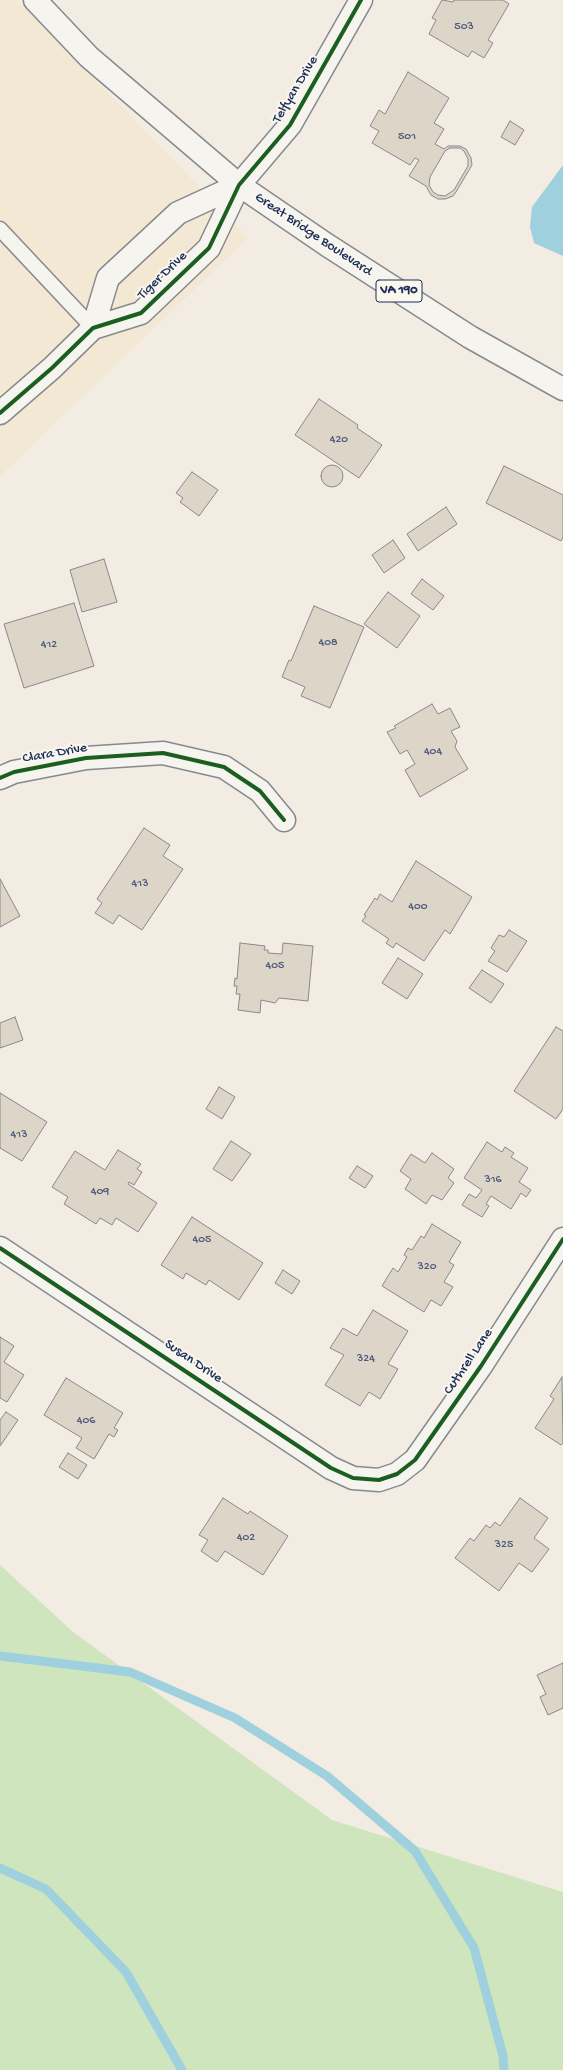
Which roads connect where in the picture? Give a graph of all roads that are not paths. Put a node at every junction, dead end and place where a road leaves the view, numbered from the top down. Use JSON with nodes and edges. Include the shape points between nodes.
{"nodes":[{"id":1,"x":34,"y":0,"type":"edge"},
{"id":2,"x":361,"y":0,"type":"edge"},
{"id":3,"x":239,"y":185,"type":"junction"},
{"id":4,"x":0,"y":229,"type":"edge"},
{"id":5,"x":93,"y":328,"type":"junction"},
{"id":6,"x":563,"y":389,"type":"edge"},
{"id":7,"x":0,"y":413,"type":"edge"},
{"id":8,"x":0,"y":778,"type":"edge"},
{"id":9,"x":284,"y":820,"type":"dead end"},
{"id":10,"x":563,"y":1239,"type":"edge"},
{"id":11,"x":0,"y":1248,"type":"edge"},
{"id":12,"x":379,"y":1480,"type":"joint"}],
"edges":[{"from":1,"to":3,"type":"street","name":"Great Bridge Boulevard","number":"VA 190","via":[[89,57]]},
{"from":2,"to":3,"type":"street","name":"Telfyan Drive","via":[[290,125]]},
{"from":3,"to":5,"type":"street","name":"Tiger Drive","via":[[209,248],[141,313]]},
{"from":3,"to":5,"type":"street","name":"Tiger Drive","via":[[178,213],[108,278]]},
{"from":3,"to":6,"type":"street","name":"Great Bridge Boulevard","number":"VA 190","via":[[470,338]]},
{"from":4,"to":5,"type":"lane"},
{"from":5,"to":7,"type":"street","name":"Tiger Drive"},
{"from":8,"to":9,"type":"street","name":"Clara Drive","via":[[14,772],[86,758],[163,753],[224,767],[260,791]]},
{"from":10,"to":12,"type":"street","name":"Cuthrell Lane","via":[[415,1460],[397,1474]]},
{"from":11,"to":12,"type":"street","name":"Susan Drive","via":[[331,1468],[353,1478]]}]}
